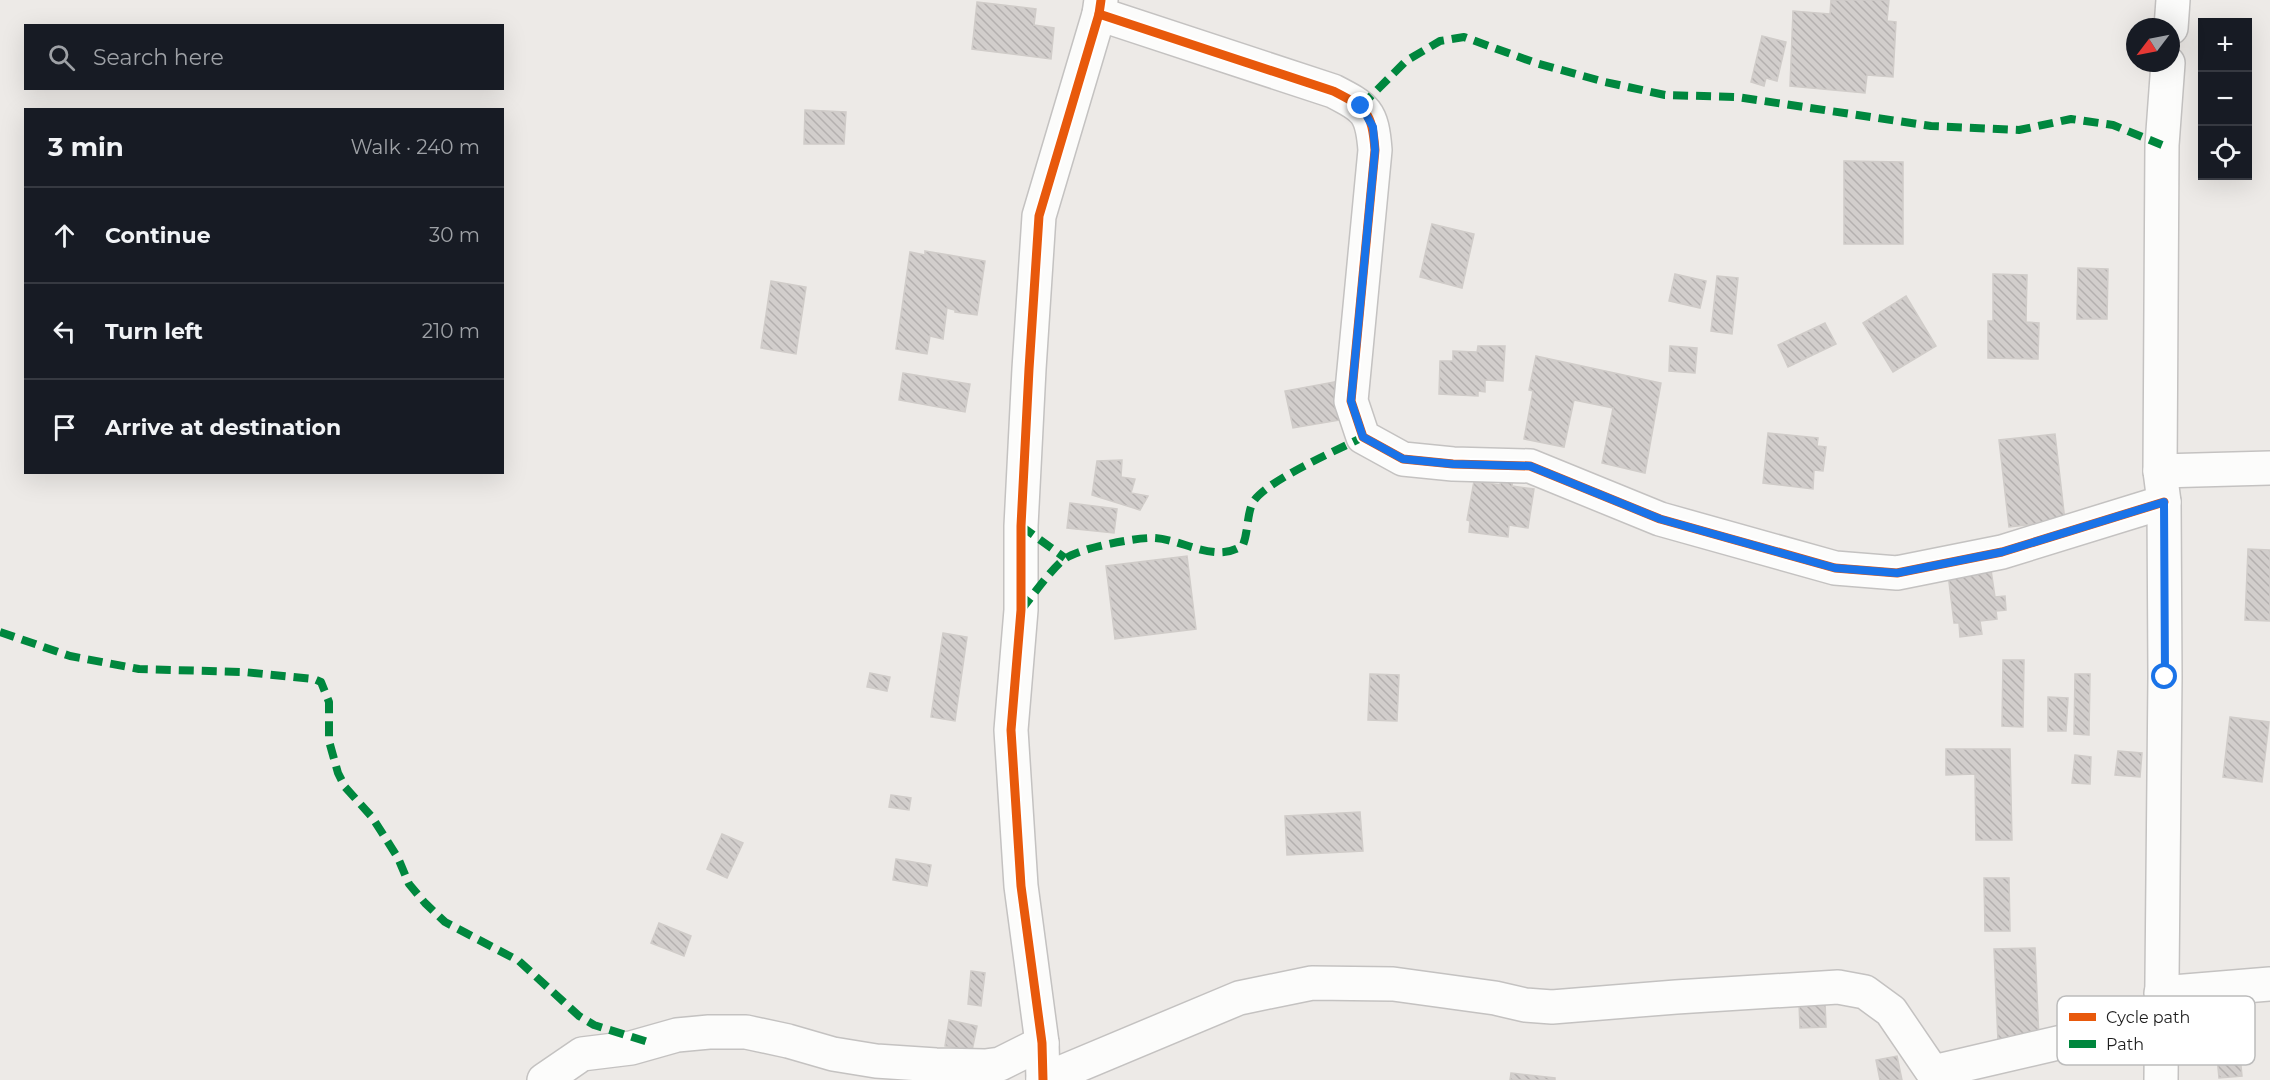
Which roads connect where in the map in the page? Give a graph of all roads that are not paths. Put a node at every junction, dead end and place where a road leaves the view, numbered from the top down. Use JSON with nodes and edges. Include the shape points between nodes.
{"nodes":[{"id":1,"x":2173,"y":0,"type":"edge"},
{"id":2,"x":1100,"y":7,"type":"edge"},
{"id":3,"x":2172,"y":18,"type":"edge"},
{"id":4,"x":2167,"y":72,"type":"edge"},
{"id":5,"x":2270,"y":468,"type":"edge"},
{"id":6,"x":2162,"y":486,"type":"junction"},
{"id":7,"x":2270,"y":984,"type":"edge"},
{"id":8,"x":2161,"y":996,"type":"edge"},
{"id":9,"x":2211,"y":996,"type":"edge"},
{"id":10,"x":2057,"y":1038,"type":"edge"},
{"id":11,"x":1042,"y":1043,"type":"junction"},
{"id":12,"x":1013,"y":1072,"type":"edge"},
{"id":13,"x":1935,"y":1076,"type":"edge"},
{"id":14,"x":544,"y":1080,"type":"edge"},
{"id":15,"x":1043,"y":1080,"type":"edge"}],
"edges":[{"from":1,"to":3,"type":"street"},
{"from":2,"to":6,"type":"street","via":[[1333,91],[1361,106],[1373,127],[1375,150],[1351,401],[1363,437],[1403,459],[1530,466],[1660,519],[1835,568],[1897,573],[2002,552]]},
{"from":2,"to":11,"type":"street","via":[[1039,216],[1029,369],[1021,610],[1011,729],[1021,886]]},
{"from":4,"to":6,"type":"street","via":[[2162,145]]},
{"from":5,"to":6,"type":"street"},
{"from":6,"to":8,"type":"street","via":[[2165,677]]},
{"from":7,"to":9,"type":"street"},
{"from":10,"to":13,"type":"street"},
{"from":11,"to":12,"type":"street"},
{"from":11,"to":15,"type":"street"},
{"from":12,"to":14,"type":"street","via":[[965,1065],[876,1061],[746,1032],[709,1032],[582,1054]]},
{"from":13,"to":15,"type":"street","via":[[1891,1011],[1865,992],[1838,987],[1552,1007],[1393,984],[1312,983],[1239,998]]}]}
